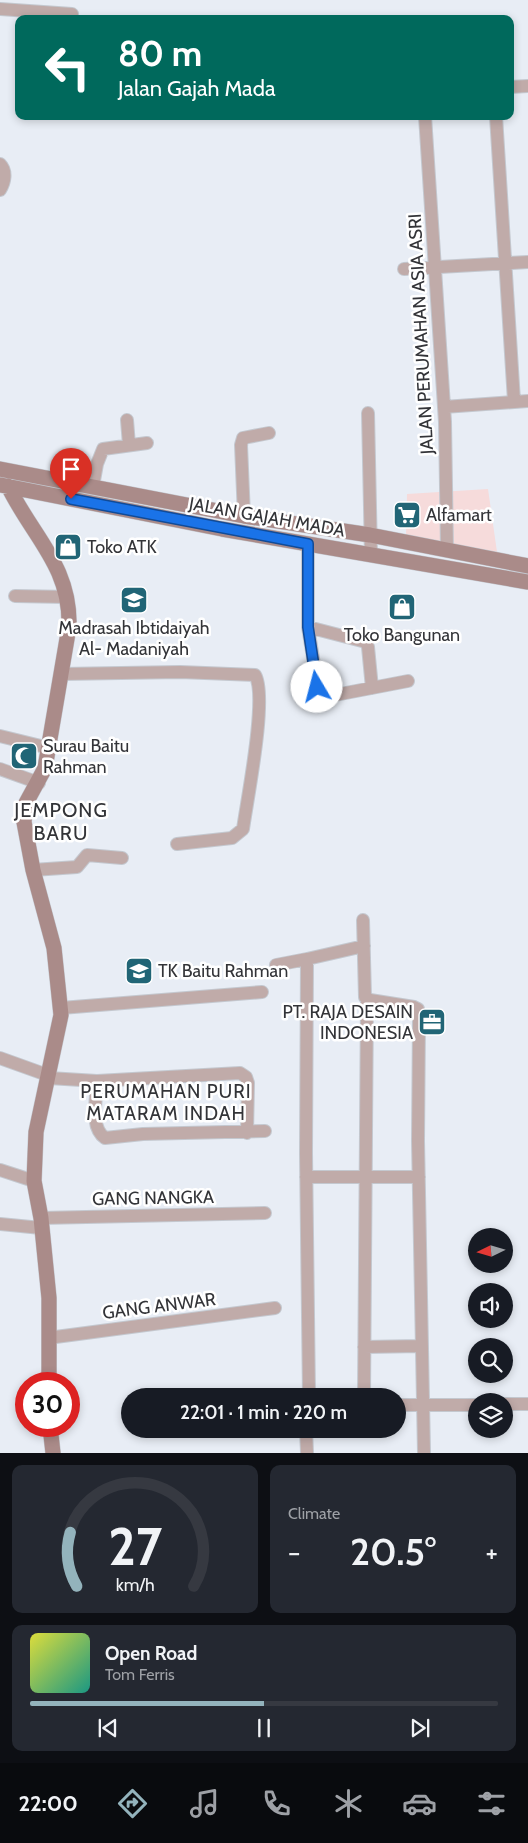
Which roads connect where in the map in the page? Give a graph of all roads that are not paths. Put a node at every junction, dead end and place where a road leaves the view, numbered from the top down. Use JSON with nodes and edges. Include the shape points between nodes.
{"nodes":[{"id":1,"x":0,"y":9,"type":"edge"},
{"id":2,"x":72,"y":14,"type":"dead end"},
{"id":3,"x":528,"y":86,"type":"edge"},
{"id":4,"x":514,"y":88,"type":"edge"},
{"id":5,"x":425,"y":120,"type":"edge"},
{"id":6,"x":496,"y":120,"type":"edge"},
{"id":7,"x":0,"y":164,"type":"edge"},
{"id":8,"x":0,"y":190,"type":"edge"},
{"id":9,"x":528,"y":262,"type":"edge"},
{"id":10,"x":504,"y":264,"type":"junction"},
{"id":11,"x":436,"y":267,"type":"junction"},
{"id":12,"x":404,"y":269,"type":"dead end"},
{"id":13,"x":528,"y":400,"type":"edge"},
{"id":14,"x":514,"y":401,"type":"junction"},
{"id":15,"x":444,"y":407,"type":"junction"},
{"id":16,"x":368,"y":413,"type":"dead end"},
{"id":17,"x":127,"y":420,"type":"dead end"},
{"id":18,"x":268,"y":433,"type":"dead end"},
{"id":19,"x":147,"y":444,"type":"dead end"},
{"id":20,"x":129,"y":445,"type":"junction"},
{"id":21,"x":0,"y":469,"type":"edge"},
{"id":22,"x":74,"y":482,"type":"junction"},
{"id":23,"x":4,"y":486,"type":"edge"},
{"id":24,"x":93,"y":486,"type":"junction"},
{"id":25,"x":71,"y":499,"type":"junction"},
{"id":26,"x":244,"y":516,"type":"junction"},
{"id":27,"x":370,"y":534,"type":"junction"},
{"id":28,"x":308,"y":544,"type":"junction"},
{"id":29,"x":447,"y":550,"type":"junction"},
{"id":30,"x":370,"y":555,"type":"junction"},
{"id":31,"x":528,"y":566,"type":"edge"},
{"id":32,"x":528,"y":582,"type":"edge"},
{"id":33,"x":15,"y":596,"type":"dead end"},
{"id":34,"x":67,"y":597,"type":"junction"},
{"id":35,"x":308,"y":627,"type":"junction"},
{"id":36,"x":62,"y":674,"type":"junction"},
{"id":37,"x":408,"y":681,"type":"dead end"},
{"id":38,"x":372,"y":688,"type":"junction"},
{"id":39,"x":0,"y":736,"type":"edge"},
{"id":40,"x":49,"y":748,"type":"junction"},
{"id":41,"x":0,"y":769,"type":"edge"},
{"id":42,"x":39,"y":783,"type":"junction"},
{"id":43,"x":177,"y":844,"type":"dead end"},
{"id":44,"x":122,"y":858,"type":"dead end"},
{"id":45,"x":33,"y":870,"type":"junction"},
{"id":46,"x":364,"y":920,"type":"dead end"},
{"id":47,"x":364,"y":946,"type":"junction"},
{"id":48,"x":307,"y":958,"type":"junction"},
{"id":49,"x":276,"y":965,"type":"dead end"},
{"id":50,"x":262,"y":992,"type":"dead end"},
{"id":51,"x":367,"y":999,"type":"junction"},
{"id":52,"x":61,"y":1008,"type":"junction"},
{"id":53,"x":0,"y":1058,"type":"edge"},
{"id":54,"x":49,"y":1077,"type":"junction"},
{"id":55,"x":98,"y":1081,"type":"junction"},
{"id":56,"x":265,"y":1131,"type":"dead end"},
{"id":57,"x":247,"y":1133,"type":"junction"},
{"id":58,"x":0,"y":1170,"type":"edge"},
{"id":59,"x":306,"y":1177,"type":"junction"},
{"id":60,"x":364,"y":1177,"type":"junction"},
{"id":61,"x":419,"y":1177,"type":"junction"},
{"id":62,"x":34,"y":1181,"type":"junction"},
{"id":63,"x":265,"y":1213,"type":"dead end"},
{"id":64,"x":41,"y":1223,"type":"junction"},
{"id":65,"x":0,"y":1224,"type":"edge"},
{"id":66,"x":275,"y":1308,"type":"dead end"},
{"id":67,"x":48,"y":1338,"type":"junction"},
{"id":68,"x":421,"y":1346,"type":"junction"},
{"id":69,"x":364,"y":1347,"type":"junction"},
{"id":70,"x":49,"y":1372,"type":"edge"},
{"id":71,"x":309,"y":1388,"type":"edge"},
{"id":72,"x":364,"y":1388,"type":"edge"},
{"id":73,"x":468,"y":1404,"type":"edge"},
{"id":74,"x":513,"y":1404,"type":"edge"},
{"id":75,"x":528,"y":1404,"type":"edge"},
{"id":76,"x":406,"y":1405,"type":"edge"},
{"id":77,"x":422,"y":1405,"type":"junction"},
{"id":78,"x":51,"y":1437,"type":"edge"},
{"id":79,"x":306,"y":1438,"type":"edge"},
{"id":80,"x":53,"y":1453,"type":"edge"},
{"id":81,"x":307,"y":1453,"type":"edge"},
{"id":82,"x":424,"y":1453,"type":"edge"}],
"edges":[{"from":1,"to":2,"type":"street"},
{"from":3,"to":4,"type":"street"},
{"from":5,"to":11,"type":"street","name":"JALAN PERUMAHAN ASIA ASRI"},
{"from":6,"to":10,"type":"street"},
{"from":7,"to":8,"type":"street","via":[[4,168],[4,179]]},
{"from":9,"to":10,"type":"street"},
{"from":10,"to":11,"type":"street"},
{"from":10,"to":14,"type":"street"},
{"from":11,"to":12,"type":"street"},
{"from":11,"to":15,"type":"street","name":"JALAN PERUMAHAN ASIA ASRI"},
{"from":13,"to":14,"type":"street"},
{"from":14,"to":15,"type":"street"},
{"from":15,"to":29,"type":"street","name":"JALAN PERUMAHAN ASIA ASRI"},
{"from":16,"to":27,"type":"street"},
{"from":17,"to":20,"type":"street"},
{"from":18,"to":26,"type":"street","via":[[243,438]]},
{"from":19,"to":20,"type":"street"},
{"from":20,"to":24,"type":"street","via":[[104,449]]},
{"from":21,"to":22,"type":"main road","name":"JALAN GAJAH MADA"},
{"from":22,"to":24,"type":"main road","name":"JALAN GAJAH MADA"},
{"from":22,"to":25,"type":"main road"},
{"from":23,"to":25,"type":"main road","name":"JALAN GAJAH MADA"},
{"from":23,"to":34,"type":"main road","via":[[52,557]]},
{"from":24,"to":26,"type":"main road","name":"JALAN GAJAH MADA"},
{"from":25,"to":28,"type":"main road","name":"JALAN GAJAH MADA"},
{"from":26,"to":27,"type":"main road","name":"JALAN GAJAH MADA"},
{"from":27,"to":29,"type":"main road","name":"JALAN GAJAH MADA"},
{"from":27,"to":30,"type":"street"},
{"from":28,"to":30,"type":"main road","name":"JALAN GAJAH MADA"},
{"from":28,"to":35,"type":"street"},
{"from":29,"to":31,"type":"main road","name":"JALAN GAJAH MADA"},
{"from":30,"to":32,"type":"main road","name":"JALAN GAJAH MADA"},
{"from":33,"to":34,"type":"street"},
{"from":34,"to":36,"type":"main road","via":[[69,627]]},
{"from":35,"to":38,"type":"street","via":[[366,642]]},
{"from":35,"to":38,"type":"street","via":[[320,691],[330,696]]},
{"from":36,"to":40,"type":"main road"},
{"from":36,"to":43,"type":"street","via":[[250,673],[258,679],[257,724],[243,829],[232,838]]},
{"from":37,"to":38,"type":"street"},
{"from":39,"to":40,"type":"street"},
{"from":40,"to":42,"type":"main road"},
{"from":41,"to":42,"type":"street"},
{"from":42,"to":45,"type":"main road","via":[[26,803],[25,813],[25,833]]},
{"from":44,"to":45,"type":"street","via":[[87,855],[77,867]]},
{"from":45,"to":52,"type":"main road","via":[[54,948]]},
{"from":46,"to":47,"type":"street"},
{"from":47,"to":48,"type":"street"},
{"from":47,"to":51,"type":"street","via":[[363,984]]},
{"from":48,"to":49,"type":"street"},
{"from":48,"to":59,"type":"street"},
{"from":50,"to":52,"type":"street"},
{"from":51,"to":60,"type":"street"},
{"from":51,"to":61,"type":"street","via":[[418,1009]]},
{"from":52,"to":54,"type":"main road","via":[[61,1025]]},
{"from":53,"to":54,"type":"street"},
{"from":54,"to":55,"type":"street"},
{"from":54,"to":62,"type":"main road","via":[[38,1116]]},
{"from":55,"to":57,"type":"street","via":[[96,1124],[105,1138],[143,1134]]},
{"from":55,"to":57,"type":"street","via":[[240,1073],[248,1082]]},
{"from":56,"to":57,"type":"street"},
{"from":58,"to":62,"type":"street"},
{"from":59,"to":60,"type":"street"},
{"from":59,"to":71,"type":"street"},
{"from":60,"to":61,"type":"street"},
{"from":60,"to":69,"type":"street"},
{"from":61,"to":68,"type":"street"},
{"from":62,"to":64,"type":"main road"},
{"from":63,"to":64,"type":"street","name":"GANG NANGKA"},
{"from":64,"to":65,"type":"street","name":"GANG NANGKA"},
{"from":64,"to":67,"type":"main road","via":[[49,1298]]},
{"from":66,"to":67,"type":"street","name":"GANG ANWAR"},
{"from":67,"to":70,"type":"main road"},
{"from":68,"to":69,"type":"street"},
{"from":68,"to":77,"type":"street"},
{"from":69,"to":72,"type":"street"},
{"from":73,"to":77,"type":"street"},
{"from":74,"to":75,"type":"street"},
{"from":76,"to":77,"type":"street"},
{"from":77,"to":82,"type":"street"},
{"from":78,"to":80,"type":"main road"},
{"from":79,"to":81,"type":"street"}]}
